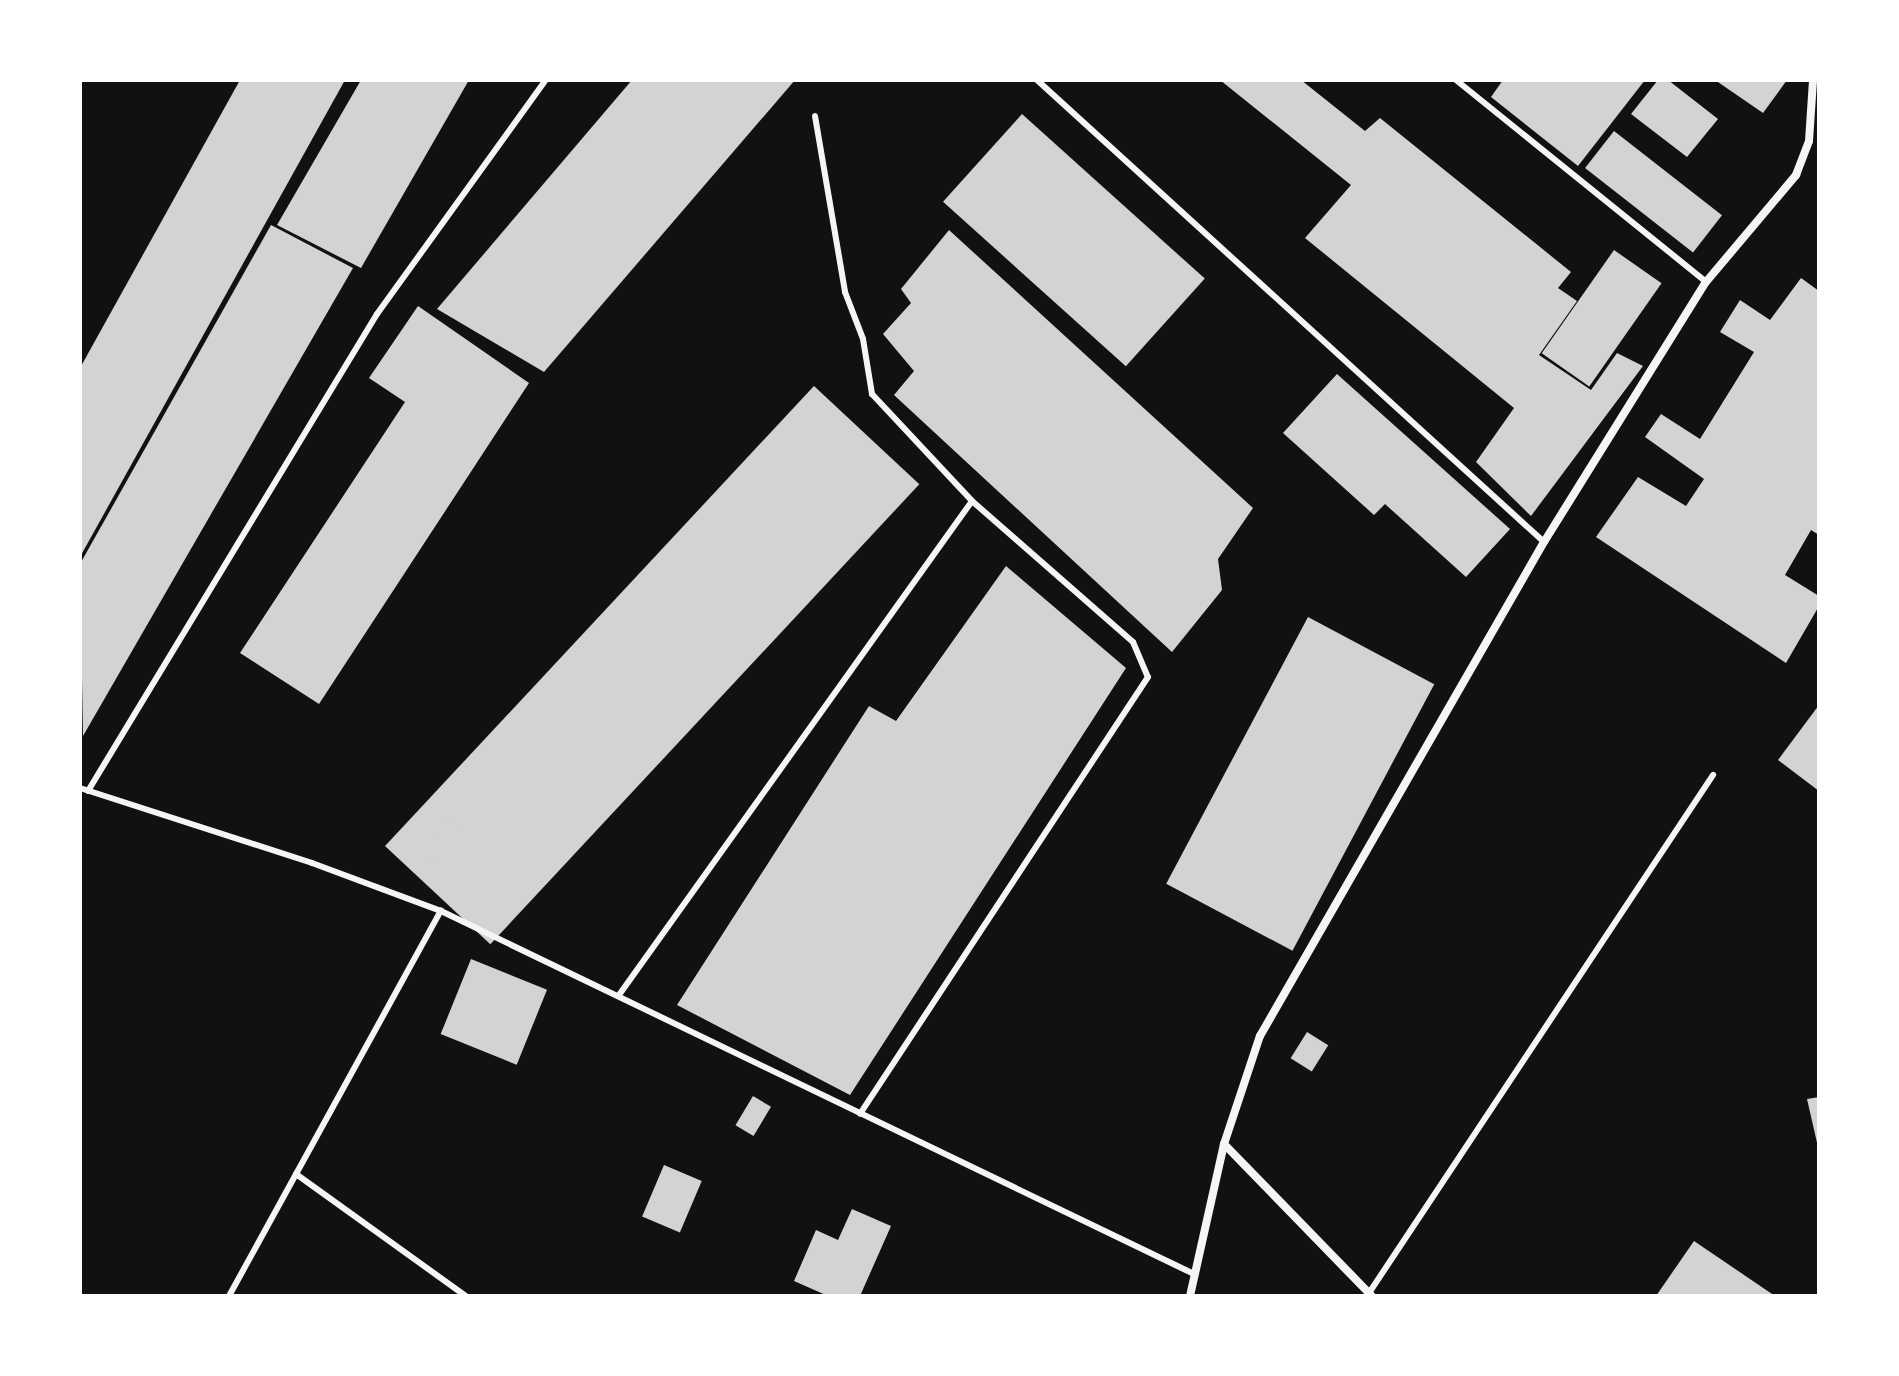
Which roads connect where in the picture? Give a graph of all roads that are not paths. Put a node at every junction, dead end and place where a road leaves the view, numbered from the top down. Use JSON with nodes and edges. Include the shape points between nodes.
{"nodes":[{"id":1,"x":546,"y":80,"type":"edge"},
{"id":2,"x":1037,"y":80,"type":"edge"},
{"id":3,"x":1456,"y":80,"type":"edge"},
{"id":4,"x":1814,"y":81,"type":"edge"},
{"id":5,"x":815,"y":116,"type":"dead end"},
{"id":6,"x":1706,"y":282,"type":"junction"},
{"id":7,"x":972,"y":501,"type":"junction"},
{"id":8,"x":1544,"y":542,"type":"junction"},
{"id":9,"x":1713,"y":775,"type":"dead end"},
{"id":10,"x":84,"y":790,"type":"edge"},
{"id":11,"x":441,"y":911,"type":"junction"},
{"id":12,"x":619,"y":995,"type":"junction"},
{"id":13,"x":860,"y":1114,"type":"junction"},
{"id":14,"x":1224,"y":1144,"type":"junction"},
{"id":15,"x":296,"y":1174,"type":"junction"},
{"id":16,"x":1194,"y":1274,"type":"junction"},
{"id":17,"x":1371,"y":1295,"type":"edge"},
{"id":18,"x":229,"y":1296,"type":"edge"},
{"id":19,"x":466,"y":1296,"type":"edge"},
{"id":20,"x":1190,"y":1296,"type":"edge"}],
"edges":[{"from":1,"to":10,"type":"lane","via":[[377,314]]},
{"from":2,"to":8,"type":"lane"},
{"from":3,"to":6,"type":"lane"},
{"from":4,"to":6,"type":"street","via":[[1809,141],[1796,175]]},
{"from":5,"to":7,"type":"lane","via":[[845,292],[863,339],[872,394]]},
{"from":6,"to":8,"type":"street"},
{"from":7,"to":12,"type":"lane"},
{"from":7,"to":13,"type":"lane","via":[[1133,642],[1148,677]]},
{"from":8,"to":14,"type":"street","via":[[1260,1036]]},
{"from":9,"to":17,"type":"lane"},
{"from":10,"to":11,"type":"lane","via":[[312,863]]},
{"from":11,"to":12,"type":"lane"},
{"from":11,"to":15,"type":"lane"},
{"from":12,"to":13,"type":"lane"},
{"from":13,"to":16,"type":"lane"},
{"from":14,"to":16,"type":"street"},
{"from":14,"to":17,"type":"street"},
{"from":15,"to":18,"type":"lane"},
{"from":15,"to":19,"type":"lane"},
{"from":16,"to":20,"type":"street"}]}
